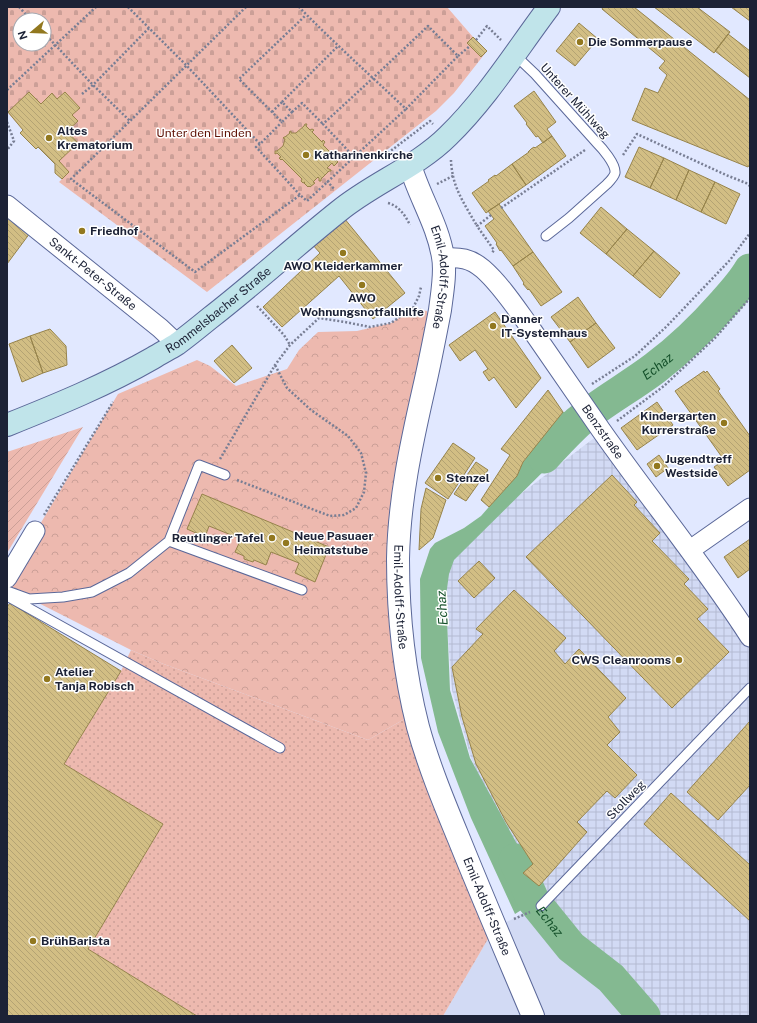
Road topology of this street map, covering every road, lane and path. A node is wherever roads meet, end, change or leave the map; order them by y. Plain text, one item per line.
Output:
1 (96, 7) edge
2 (128, 7) edge
3 (246, 7) edge
4 (299, 7) edge
5 (549, 7) edge
6 (306, 14) junction
7 (149, 28) junction
8 (476, 40) dead end
9 (52, 42) edge
10 (55, 45) junction
11 (338, 46) junction
12 (470, 46) dead end
13 (515, 55) junction
14 (458, 56) junction
15 (187, 66) junction
16 (373, 78) junction
17 (93, 85) junction
18 (7, 90) edge
19 (82, 94) dead end
20 (282, 102) junction
21 (406, 109) junction
22 (272, 112) junction
23 (292, 112) junction
24 (130, 121) junction
25 (7, 122) edge
26 (282, 122) junction
27 (323, 124) junction
28 (596, 142) junction
29 (260, 144) junction
30 (7, 150) edge
31 (354, 157) junction
32 (410, 165) junction
33 (614, 167) junction
34 (453, 176) dead end
35 (327, 181) junction
36 (750, 186) edge
37 (334, 189) dead end
38 (300, 195) junction
39 (361, 196) junction
40 (7, 205) edge
41 (501, 208) dead end
42 (491, 215) dead end
43 (477, 226) junction
44 (412, 229) dead end
45 (750, 233) edge
46 (546, 236) dead end
47 (444, 258) junction
48 (483, 269) junction
49 (422, 283) dead end
50 (245, 290) junction
51 (750, 298) edge
52 (413, 308) junction
53 (439, 314) junction
54 (177, 344) junction
55 (290, 345) junction
56 (275, 365) junction
57 (578, 396) junction
58 (116, 397) dead end
59 (7, 425) edge
60 (602, 432) junction
61 (214, 470) junction
62 (225, 475) joint
63 (750, 508) edge
64 (35, 531) joint
65 (169, 541) junction
66 (690, 550) junction
67 (7, 578) edge
68 (302, 590) dead end
69 (7, 591) edge
70 (7, 596) edge
71 (748, 630) edge
72 (750, 688) edge
73 (280, 748) dead end
74 (541, 906) joint
75 (513, 919) dead end
76 (533, 1016) edge

1 - 10 path
2 - 7 path
3 - 15 path
4 - 6 path
5 - 13 main road
6 - 11 path
6 - 22 path
7 - 15 path
7 - 17 path
8 - 13 path
9 - 10 path
10 - 17 path
10 - 18 path
11 - 16 path
11 - 20 path
12 - 14 path
13 - 28 lane, Unterer Mühlweg
13 - 32 main road
14 - 16 path
14 - 21 path
15 - 24 path
15 - 29 path
16 - 21 path
16 - 27 path
17 - 19 path
17 - 24 path
20 - 22 path
20 - 23 path
21 - 31 path
22 - 26 path
23 - 26 path
23 - 27 path
24 - 38 path
25 - 30 path
26 - 29 path
27 - 31 path
28 - 33 lane, Unterer Mühlweg
28 - 41 path
29 - 38 path
31 - 35 path
32 - 39 main road, Rommelsbacher Straße
32 - 47 street, Emil-Adolff-Straße
33 - 36 path
33 - 46 lane
34 - 43 path
35 - 37 path
35 - 38 path
39 - 44 path
39 - 50 main road, Rommelsbacher Straße
40 - 54 street, Sankt-Peter-Straße
42 - 43 path
43 - 48 path
45 - 57 path
47 - 48 street, Benzstraße
47 - 53 street, Emil-Adolff-Straße
48 - 57 street, Benzstraße
49 - 52 path
50 - 54 main road, Rommelsbacher Straße
50 - 55 path
51 - 60 path
52 - 53 path
52 - 55 path
53 - 76 street, Emil-Adolff-Straße
54 - 59 main road, Rommelsbacher Straße
55 - 56 path
56 - 61 path
56 - 62 path
57 - 60 street, Benzstraße
58 - 64 path
60 - 66 street, Benzstraße
61 - 62 lane
61 - 65 lane
63 - 66 street
64 - 67 street
65 - 68 lane
65 - 69 lane
66 - 71 street, Benzstraße
70 - 73 lane
72 - 74 lane, Stollweg
74 - 75 path

